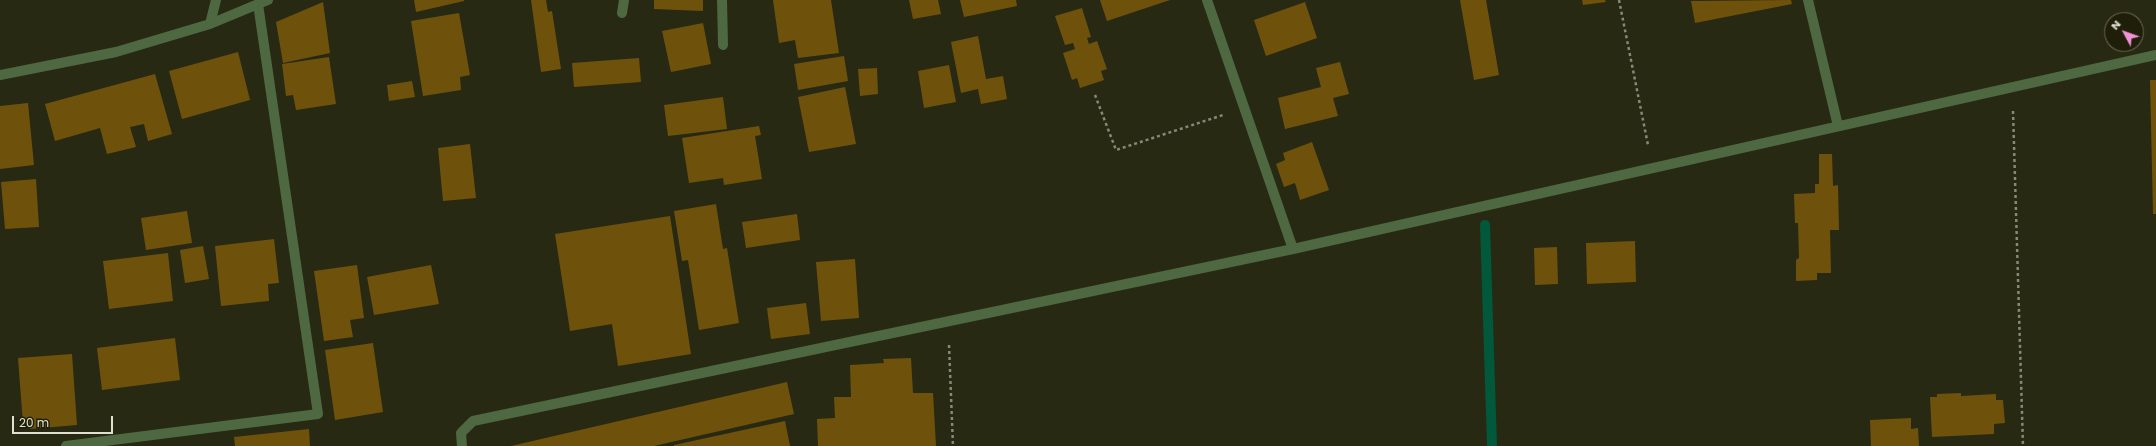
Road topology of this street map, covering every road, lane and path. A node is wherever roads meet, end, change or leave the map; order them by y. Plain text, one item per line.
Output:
1 (216, 0) edge
2 (624, 0) edge
3 (722, 0) edge
4 (1206, 0) edge
5 (1619, 0) edge
6 (1808, 0) edge
7 (263, 2) edge
8 (622, 13) dead end
9 (210, 24) junction
10 (723, 45) dead end
11 (2156, 55) edge
12 (0, 74) edge
13 (2012, 87) junction
14 (1095, 95) dead end
15 (1244, 108) junction
16 (1838, 126) junction
17 (1653, 168) junction
18 (1293, 248) junction
19 (949, 322) junction
20 (95, 444) edge
21 (66, 446) edge
22 (462, 446) edge
23 (953, 446) edge
24 (2023, 446) edge

1 - 9 street
2 - 8 street
3 - 10 street
4 - 15 street
5 - 17 path
6 - 16 street
7 - 9 street
7 - 20 street
9 - 12 street
11 - 13 street
13 - 16 street
13 - 24 path
14 - 15 path
15 - 18 street
16 - 17 street
17 - 18 street
18 - 19 street
19 - 22 street
19 - 23 path
20 - 21 street

